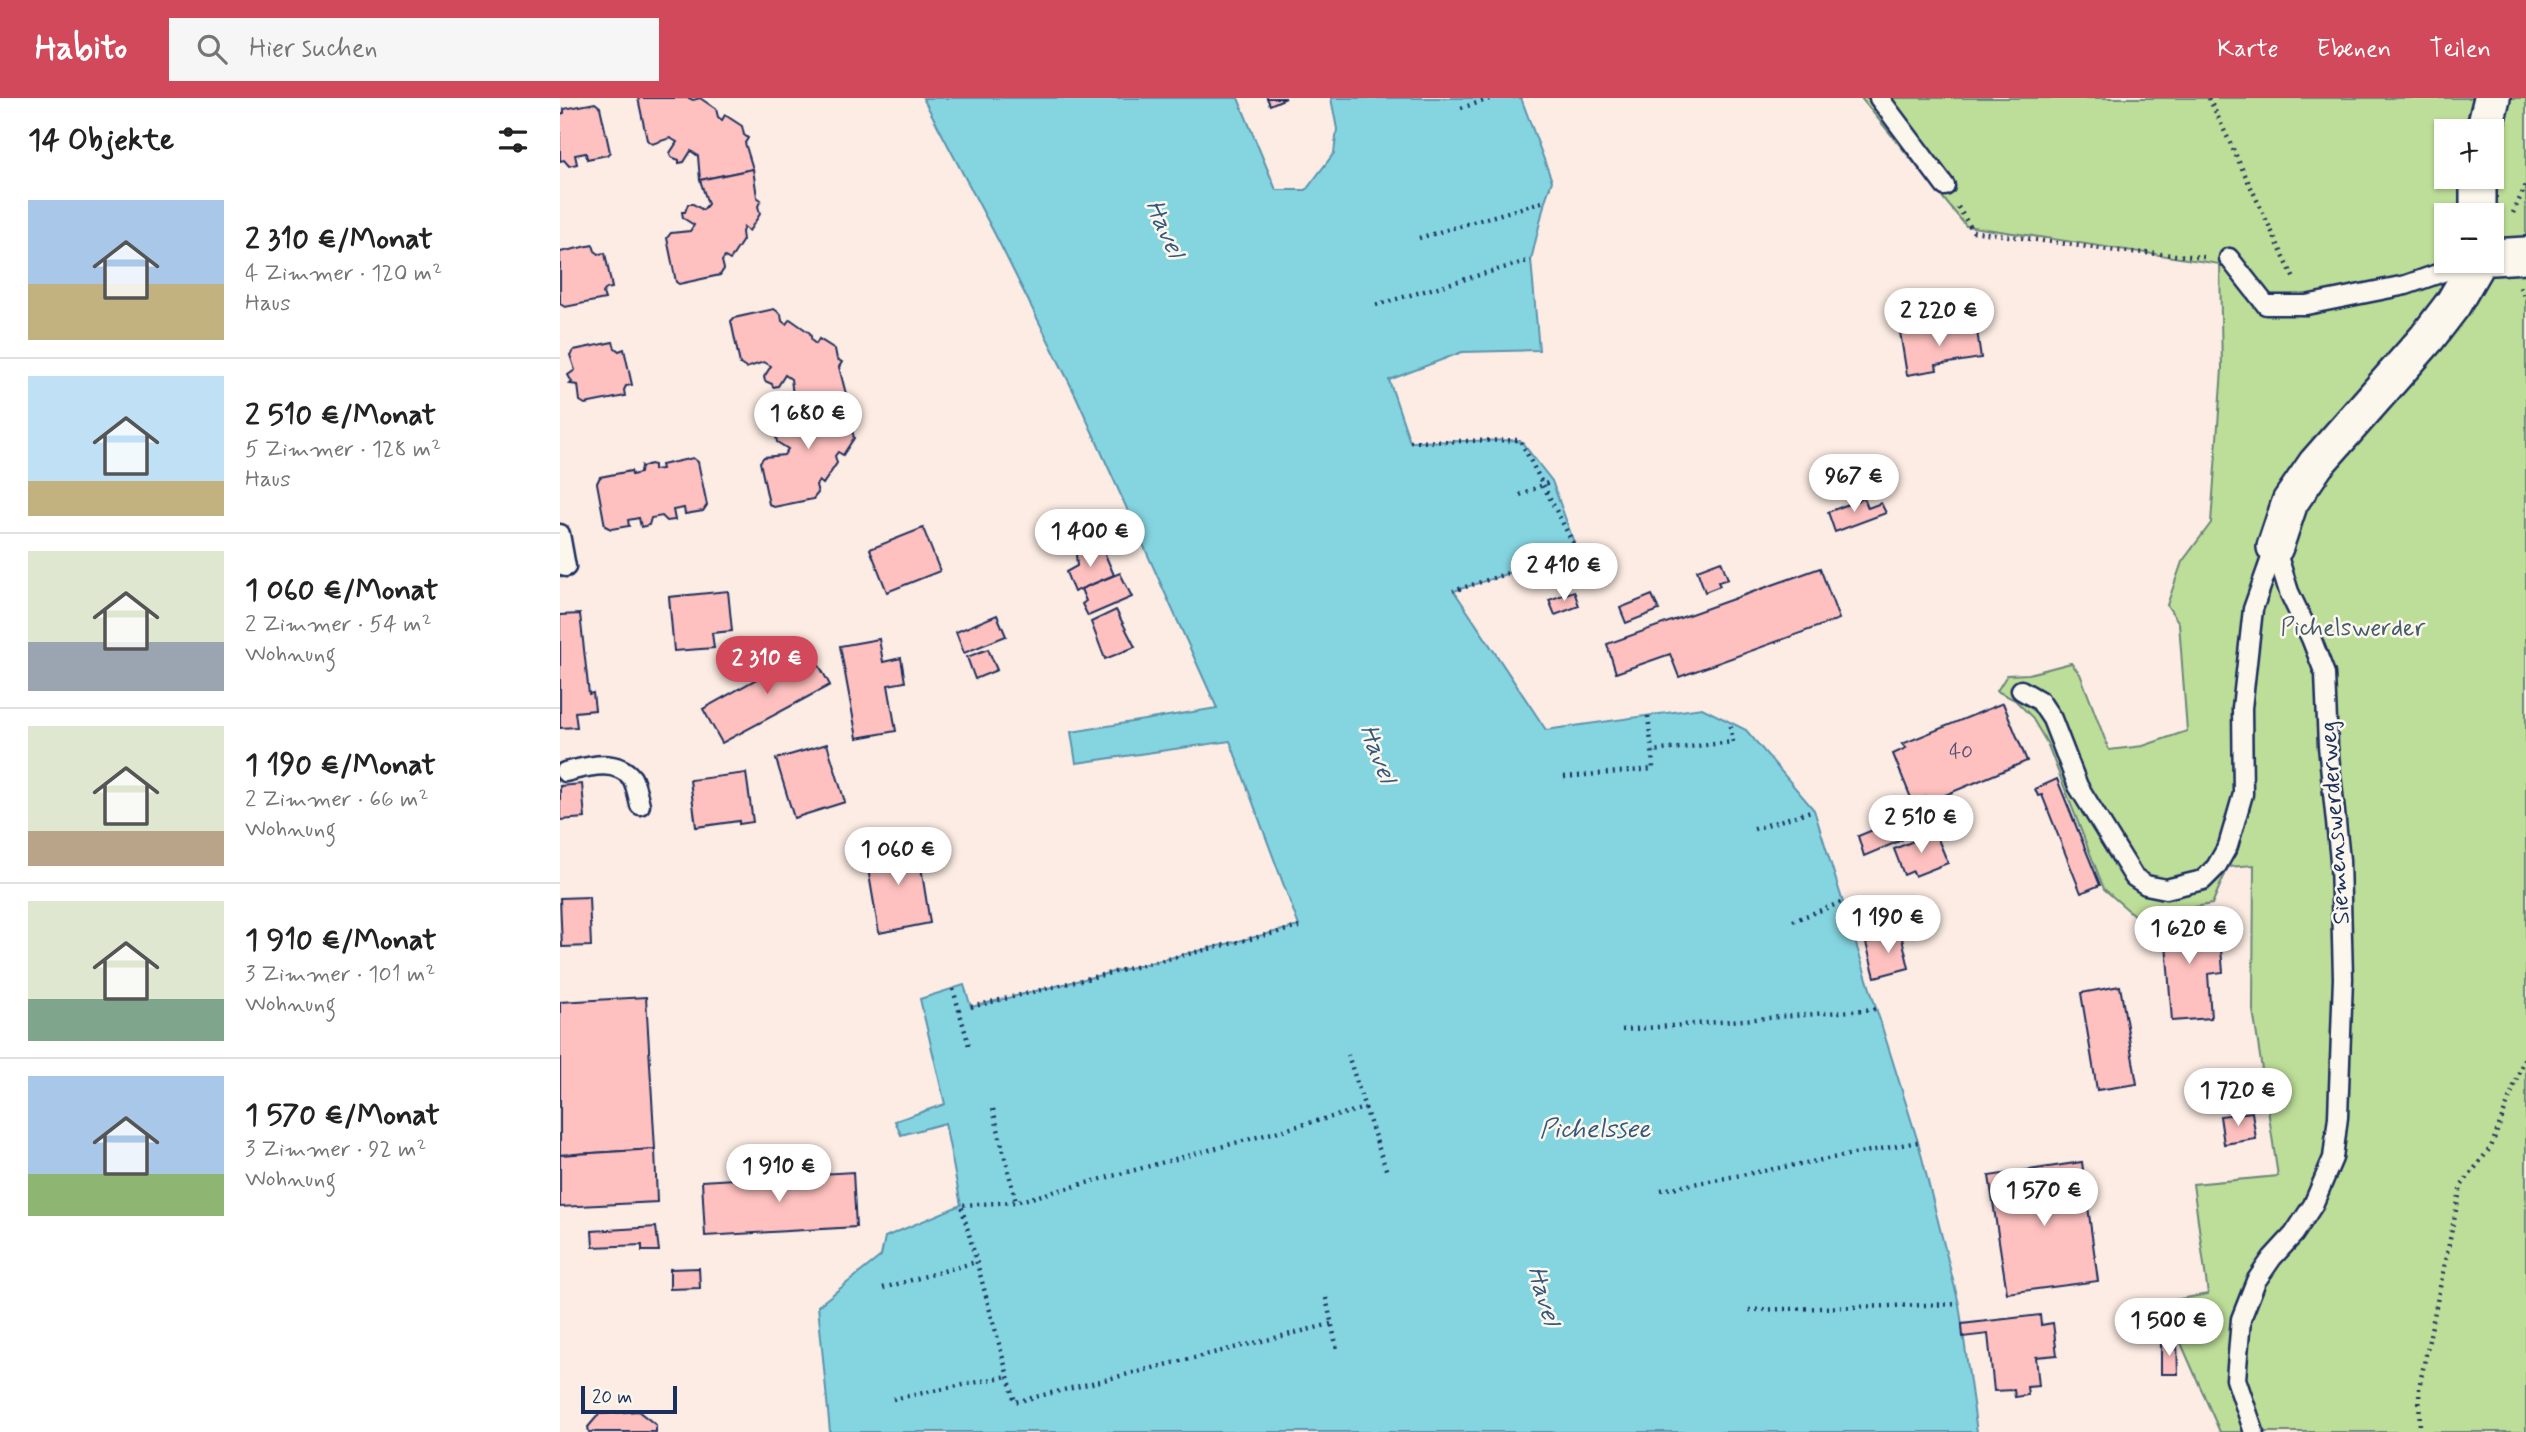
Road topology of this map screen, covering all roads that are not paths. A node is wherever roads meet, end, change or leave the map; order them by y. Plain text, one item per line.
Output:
1 (1878, 98) edge
2 (2492, 98) edge
3 (2487, 119) edge
4 (1945, 186) road end
5 (2526, 255) edge
6 (2504, 256) edge
7 (2229, 258) road end
8 (2441, 273) edge
9 (2470, 273) edge
10 (560, 534) edge
11 (2275, 547) junction
12 (566, 568) dead end
13 (2021, 690) dead end
14 (565, 772) dead end
15 (640, 805) dead end
16 (2254, 1432) edge

1 - 4 lane
2 - 3 street
5 - 6 street
7 - 8 lane
9 - 11 street
10 - 12 lane
11 - 13 lane
11 - 16 lane, Siemenswerderweg
14 - 15 lane

